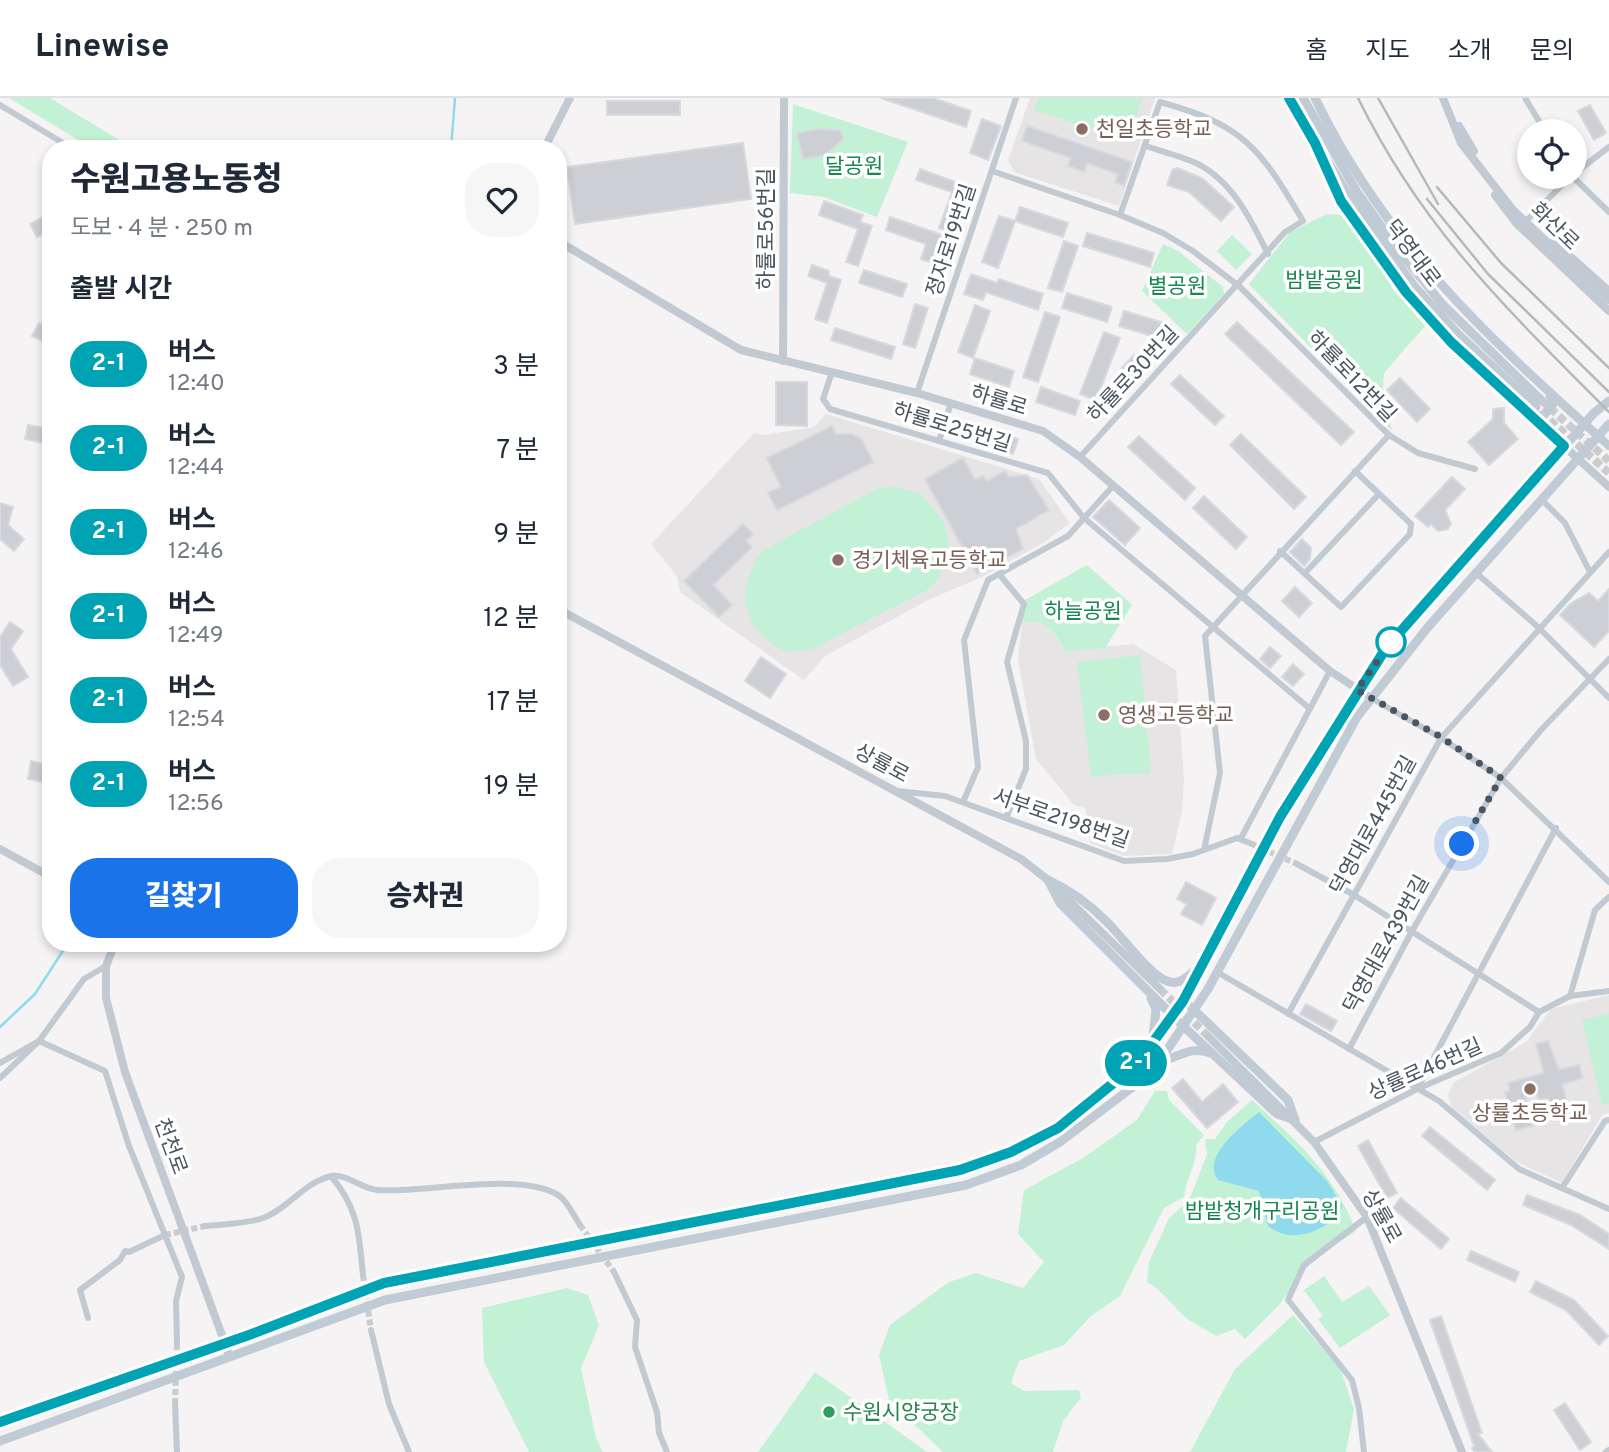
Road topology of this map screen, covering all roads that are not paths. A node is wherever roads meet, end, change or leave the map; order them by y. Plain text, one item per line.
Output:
1 (569, 98) edge
2 (784, 98) edge
3 (1016, 98) edge
4 (1289, 98) edge
5 (1303, 98) edge
6 (1315, 98) edge
7 (1443, 98) edge
8 (1525, 98) edge
9 (0, 105) edge
10 (1538, 119) edge
11 (58, 140) edge
12 (548, 140) edge
13 (1461, 143) junction
14 (1146, 146) junction
15 (1609, 147) edge
16 (1587, 164) edge
17 (992, 171) junction
18 (1559, 189) edge
19 (1587, 189) edge
20 (1609, 212) edge
21 (1120, 215) junction
22 (1528, 219) junction
23 (567, 246) edge
24 (1268, 254) junction
25 (1239, 286) junction
26 (1609, 291) edge
27 (1609, 300) edge
28 (1609, 311) edge
29 (783, 361) junction
30 (832, 372) junction
31 (1609, 391) edge
32 (917, 393) junction
33 (1609, 401) edge
34 (951, 403) junction
35 (1539, 404) junction
36 (1594, 413) junction
37 (1584, 424) junction
38 (1609, 425) edge
39 (1389, 435) junction
40 (1598, 436) junction
41 (939, 441) junction
42 (1564, 446) junction
43 (1609, 446) edge
44 (1080, 457) junction
45 (1578, 459) junction
46 (1475, 469) dead end
47 (1355, 471) junction
48 (1609, 486) edge
49 (1112, 487) junction
50 (1379, 494) junction
51 (1541, 499) junction
52 (1084, 519) junction
53 (1280, 551) junction
54 (1609, 552) edge
55 (1475, 572) junction
56 (1590, 572) junction
57 (1305, 573) junction
58 (999, 574) junction
59 (1241, 594) junction
60 (567, 614) edge
61 (1213, 627) junction
62 (1538, 627) junction
63 (1609, 659) edge
64 (1330, 671) junction
65 (1591, 681) junction
66 (1357, 690) junction
67 (1371, 698) junction
68 (1609, 698) edge
69 (1309, 708) junction
70 (1441, 737) junction
71 (1501, 778) junction
72 (897, 791) junction
73 (963, 802) junction
74 (1006, 818) junction
75 (1556, 828) junction
76 (1241, 838) junction
77 (1252, 844) tunnel mouth
78 (0, 849) edge
79 (1204, 850) junction
80 (1297, 864) tunnel mouth
81 (42, 872) edge
82 (1048, 880) junction
83 (1609, 882) edge
84 (1354, 895) junction
85 (1609, 897) edge
86 (1412, 931) junction
87 (111, 952) edge
88 (1203, 964) junction
89 (106, 965) junction
90 (1217, 972) junction
91 (1477, 973) junction
92 (1160, 989) tunnel mouth
93 (1609, 990) edge
94 (1149, 993) junction
95 (1570, 996) junction
96 (1183, 1001) junction
97 (1195, 1009) junction
98 (1539, 1012) junction
99 (1288, 1014) junction
100 (1173, 1016) junction
101 (1183, 1026) junction
102 (1209, 1037) tunnel mouth
103 (39, 1041) junction
104 (1151, 1045) junction
105 (1349, 1049) junction
106 (1215, 1055) junction
107 (1159, 1062) junction
108 (0, 1063) edge
109 (0, 1078) edge
110 (1417, 1089) junction
111 (1609, 1119) edge
112 (1295, 1120) junction
113 (1314, 1142) junction
114 (331, 1176) junction
115 (1562, 1188) junction
116 (1609, 1209) edge
117 (1367, 1217) junction
118 (580, 1225) tunnel mouth
119 (205, 1226) tunnel mouth
120 (165, 1236) junction
121 (614, 1272) tunnel mouth
122 (363, 1275) tunnel mouth
123 (88, 1318) dead end
124 (371, 1330) tunnel mouth
125 (177, 1343) tunnel mouth
126 (225, 1343) junction
127 (230, 1357) junction
128 (175, 1405) tunnel mouth
129 (0, 1422) edge
130 (0, 1441) edge
131 (177, 1452) edge
132 (410, 1452) edge
133 (667, 1452) edge
134 (1364, 1452) edge
135 (1462, 1452) edge

1 - 12 street
2 - 29 street, 하률로56번길
3 - 17 street, 정자로19번길
4 - 35 main road
5 - 35 main road, 덕영대로
6 - 35 main road
7 - 13 street, 화산로
7 - 22 street
8 - 10 street
9 - 11 street
13 - 27 street, 화산로
13 - 28 street
14 - 21 street
14 - 24 street
14 - 24 street, 하률로30번길
15 - 16 street
17 - 21 street, 하률로12번길
17 - 32 street, 정자로19번길
18 - 22 street
19 - 20 street
21 - 25 street, 하률로12번길
22 - 26 street
23 - 29 street, 하률로
24 - 25 street, 하률로30번길
25 - 39 street, 하률로12번길
25 - 44 street, 하률로30번길
29 - 30 street, 하률로
30 - 32 street, 하률로
30 - 41 street, 하률로25번길
31 - 36 main road
32 - 34 street, 하률로
33 - 36 main road
34 - 41 street
34 - 44 street, 하률로
35 - 37 main road
35 - 42 main road
36 - 37 main road
37 - 40 main road
37 - 42 main road
38 - 40 main road
39 - 46 street
39 - 47 street, 하률로12번길
40 - 43 street
40 - 45 main road
41 - 52 street, 하률로25번길
42 - 45 street
42 - 66 main road
44 - 49 street, 하률로
45 - 48 street
45 - 51 main road
47 - 50 street
47 - 53 street, 하률로12번길
49 - 52 street
49 - 59 street, 하률로
50 - 57 street
50 - 57 street
51 - 55 main road
51 - 56 street
52 - 58 street
52 - 61 street, 하률로25번길
53 - 57 street
53 - 59 street, 하률로12번길
54 - 56 street, 덕영대로445번길
55 - 62 street
55 - 67 main road
56 - 62 street, 덕영대로445번길
58 - 73 street
58 - 74 street
59 - 61 street, 하률로12번길
59 - 64 street, 하률로
60 - 72 street, 상률로
61 - 69 street, 하률로25번길
61 - 79 street
62 - 65 street
62 - 70 street, 덕영대로445번길
63 - 65 street, 덕영대로439번길
64 - 66 street, 하률로
64 - 69 street
65 - 68 street
65 - 71 street, 덕영대로439번길
66 - 67 street, 하률로
66 - 88 main road
67 - 70 street
67 - 90 main road
69 - 76 street
70 - 71 street
70 - 84 street, 덕영대로445번길
71 - 75 street
71 - 86 street, 덕영대로439번길
72 - 73 street, 서부로2198번길
72 - 82 street, 상률로
73 - 74 street, 서부로2198번길
74 - 79 street, 서부로2198번길
75 - 83 street
75 - 91 street
76 - 77 street
76 - 79 street, 서부로2198번길
78 - 81 street
80 - 84 street
82 - 88 main road
82 - 92 street, 상률로
82 - 94 main road
84 - 86 street
84 - 99 street, 덕영대로445번길
85 - 95 street
86 - 91 street
86 - 105 street, 덕영대로439번길
87 - 89 street, 천천로
88 - 96 main road
89 - 103 street
89 - 126 street, 천천로
90 - 97 main road
90 - 99 street
91 - 98 street
91 - 110 street
93 - 95 street
94 - 100 main road
94 - 104 main road
95 - 98 street
96 - 97 main road
96 - 100 main road
97 - 101 main road
97 - 112 main road
98 - 110 street, 상률로46번길
99 - 105 street
100 - 101 main road
100 - 104 main road
101 - 106 main road
101 - 107 main road
102 - 112 street, 상률로
103 - 108 street
103 - 109 street
103 - 120 street
104 - 126 main road
105 - 110 street
106 - 107 main road
106 - 112 main road
107 - 127 main road
110 - 113 street, 상률로46번길
110 - 115 street
111 - 115 street
112 - 113 street, 상률로
113 - 117 street, 상률로
114 - 118 street
114 - 119 street
114 - 122 street
115 - 116 street
117 - 134 street
117 - 135 street, 상률로
120 - 123 street
120 - 125 street
121 - 133 street
124 - 132 street
126 - 127 street, 천천로
126 - 129 main road
127 - 130 main road
128 - 131 street

